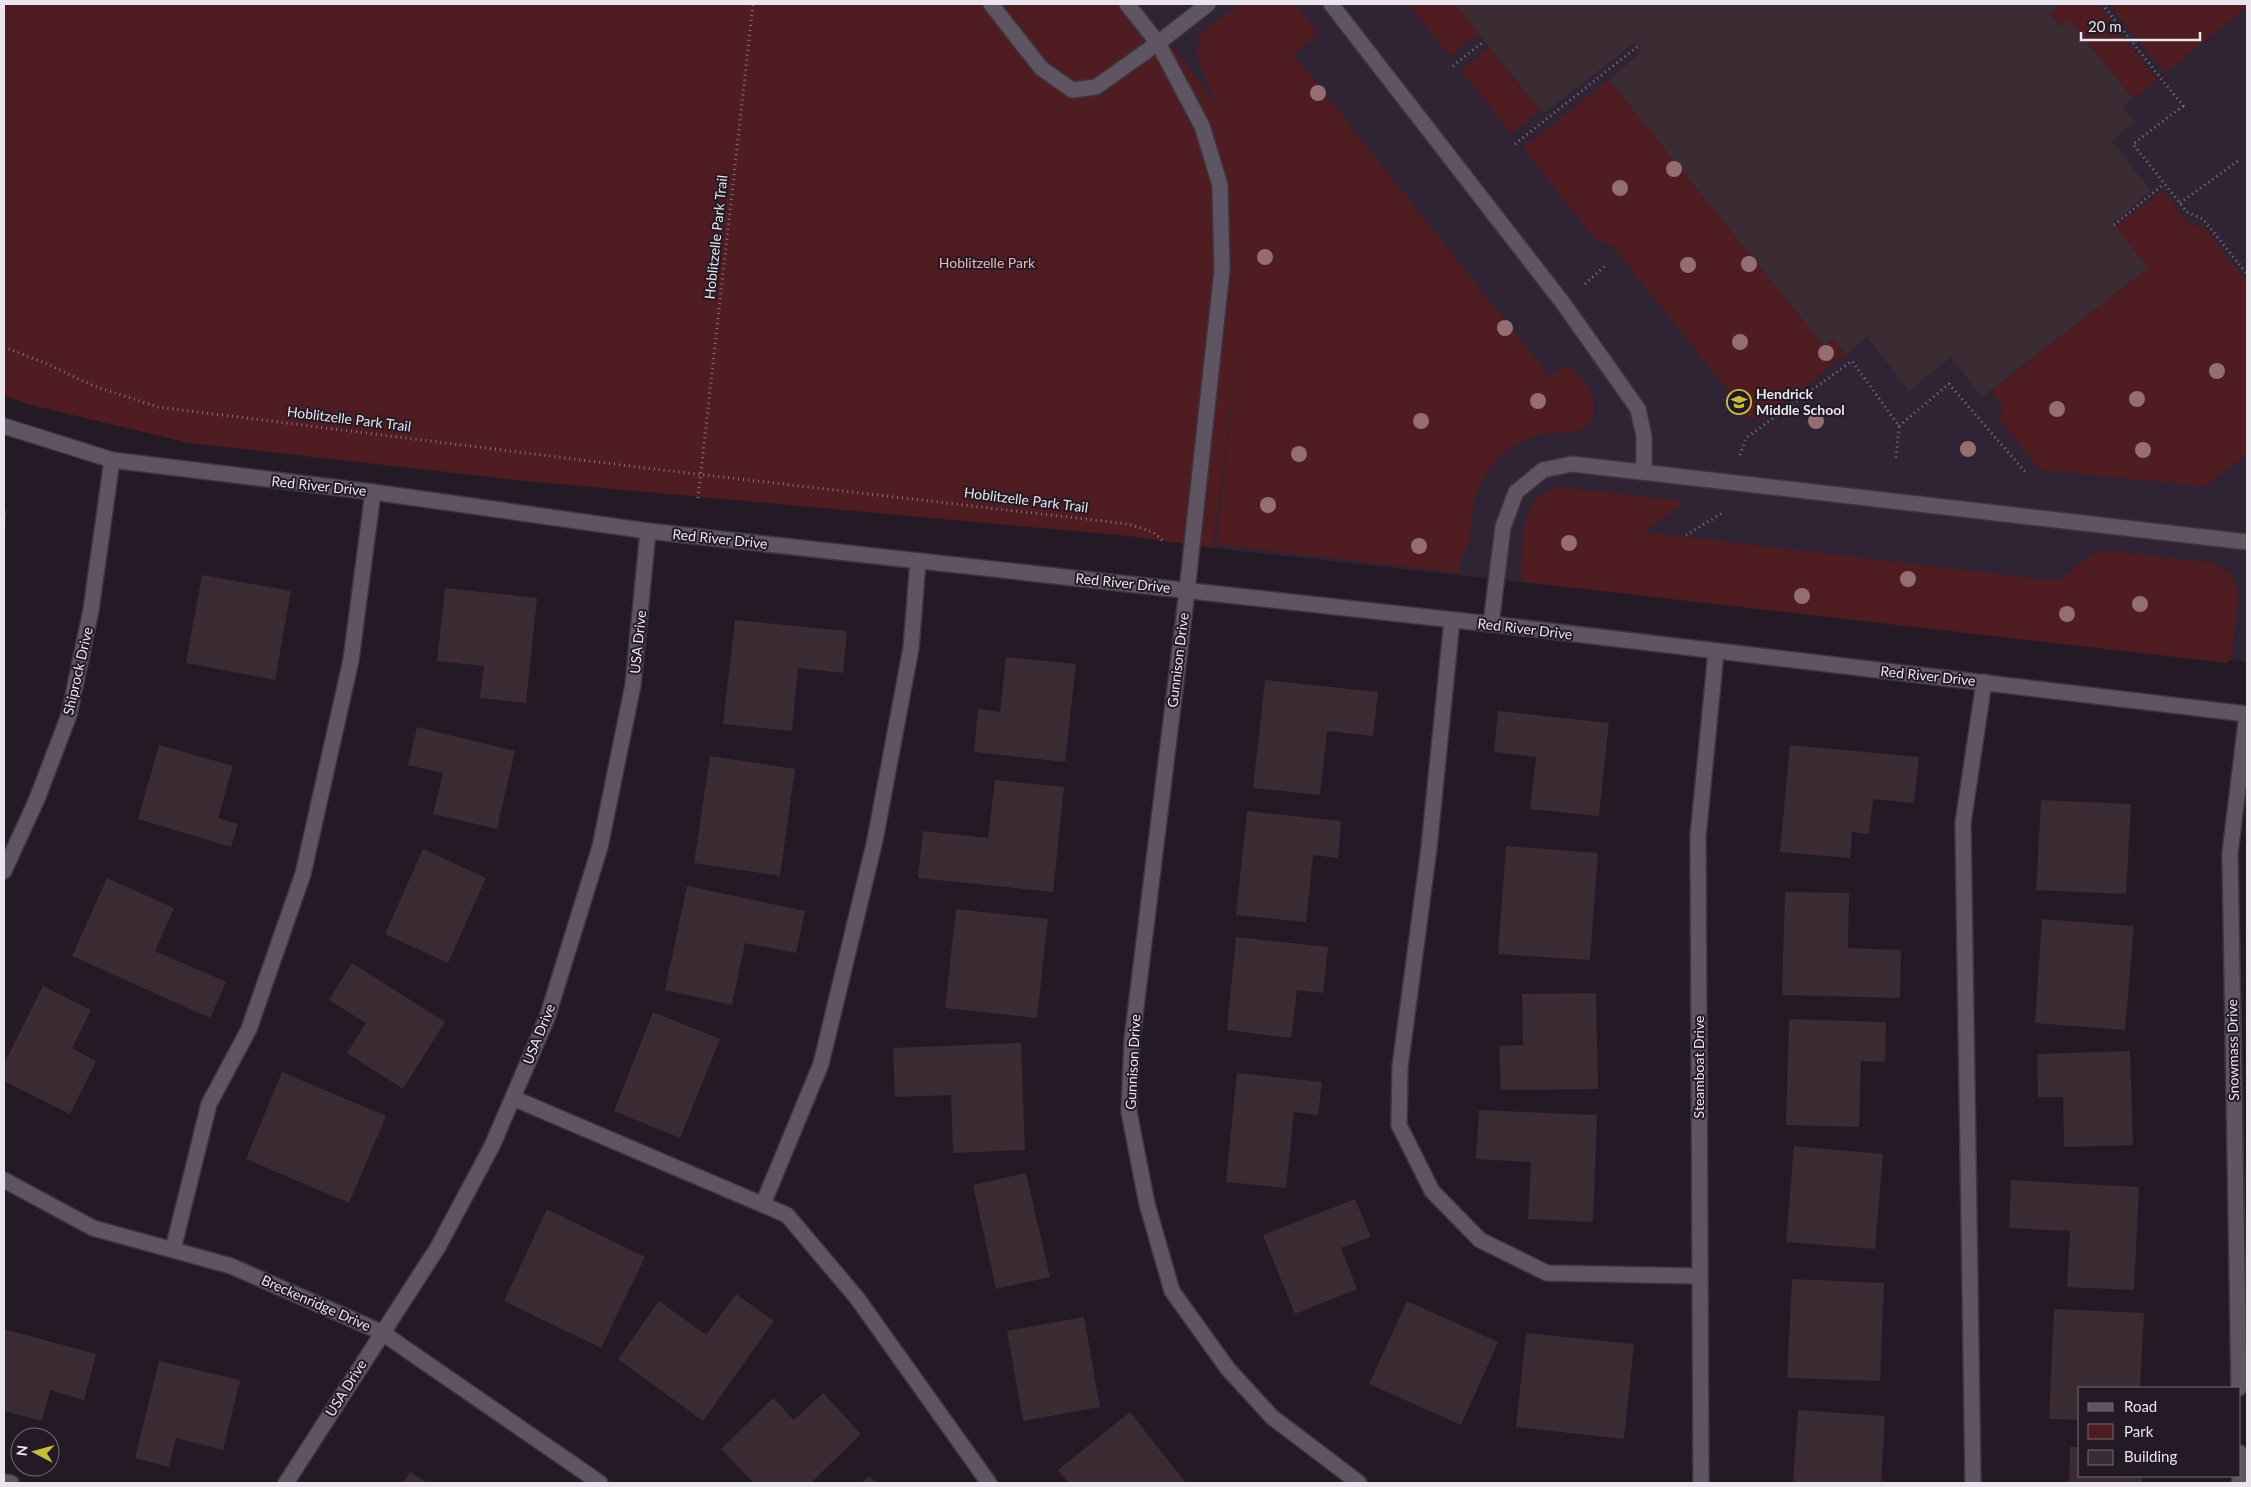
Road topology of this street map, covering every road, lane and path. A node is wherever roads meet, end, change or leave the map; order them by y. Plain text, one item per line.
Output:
1 (753, 4) edge
2 (991, 4) edge
3 (1127, 4) edge
4 (1208, 4) edge
5 (1331, 4) edge
6 (2102, 4) edge
7 (1484, 41) dead end
8 (1158, 42) junction
9 (1638, 47) dead end
10 (1453, 66) dead end
11 (1515, 144) dead end
12 (2238, 161) dead end
13 (2164, 184) junction
14 (2180, 203) junction
15 (2114, 225) dead end
16 (2247, 274) edge
17 (4, 347) edge
18 (4, 426) edge
19 (1898, 426) junction
20 (1744, 444) dead end
21 (1896, 459) dead end
22 (112, 460) junction
23 (1644, 472) junction
24 (702, 473) junction
25 (2027, 474) dead end
26 (373, 492) junction
27 (698, 498) dead end
28 (648, 531) junction
29 (1163, 542) dead end
30 (2247, 542) edge
31 (918, 561) junction
32 (1187, 591) junction
33 (1452, 620) junction
34 (1491, 624) junction
35 (1716, 652) junction
36 (1984, 682) junction
37 (2247, 714) edge
38 (4, 871) edge
39 (512, 1098) junction
40 (4, 1180) edge
41 (763, 1204) junction
42 (173, 1249) junction
43 (1700, 1276) junction
44 (381, 1332) junction
45 (2239, 1387) edge
46 (4, 1482) edge
47 (11, 1483) edge
48 (286, 1483) edge
49 (600, 1483) edge
50 (988, 1483) edge
51 (1359, 1483) edge
52 (1701, 1483) edge
53 (1973, 1483) edge

1 - 24 path, Hoblitzelle Park Trail
2 - 8 street
3 - 8 street, Gunnison Drive
4 - 8 street
5 - 23 street
6 - 13 path
7 - 10 path
8 - 32 street, Gunnison Drive
9 - 11 path
12 - 14 path
13 - 14 path
13 - 15 path
14 - 16 path
17 - 24 path, Hoblitzelle Park Trail
18 - 22 street, Red River Drive
19 - 20 path
19 - 21 path
19 - 25 path
22 - 26 street, Red River Drive
22 - 38 street, Shiprock Drive
23 - 30 street
23 - 34 street
24 - 27 path, Hoblitzelle Park Trail
24 - 29 path, Hoblitzelle Park Trail
26 - 28 street, Red River Drive
26 - 42 street
28 - 31 street, Red River Drive
28 - 39 street, USA Drive
31 - 32 street, Red River Drive
31 - 41 street
32 - 33 street, Red River Drive
32 - 51 street, Gunnison Drive
33 - 34 street, Red River Drive
33 - 43 street
34 - 35 street, Red River Drive
35 - 36 street, Red River Drive
35 - 43 street, Steamboat Drive
36 - 37 street, Red River Drive
36 - 53 street
37 - 45 street, Snowmass Drive
39 - 41 street
39 - 44 street, USA Drive
40 - 42 street, Breckenridge Drive
41 - 50 street
42 - 44 street, Breckenridge Drive
43 - 52 street, Steamboat Drive
44 - 48 street, USA Drive
44 - 49 street, Breckenridge Drive
46 - 47 street

